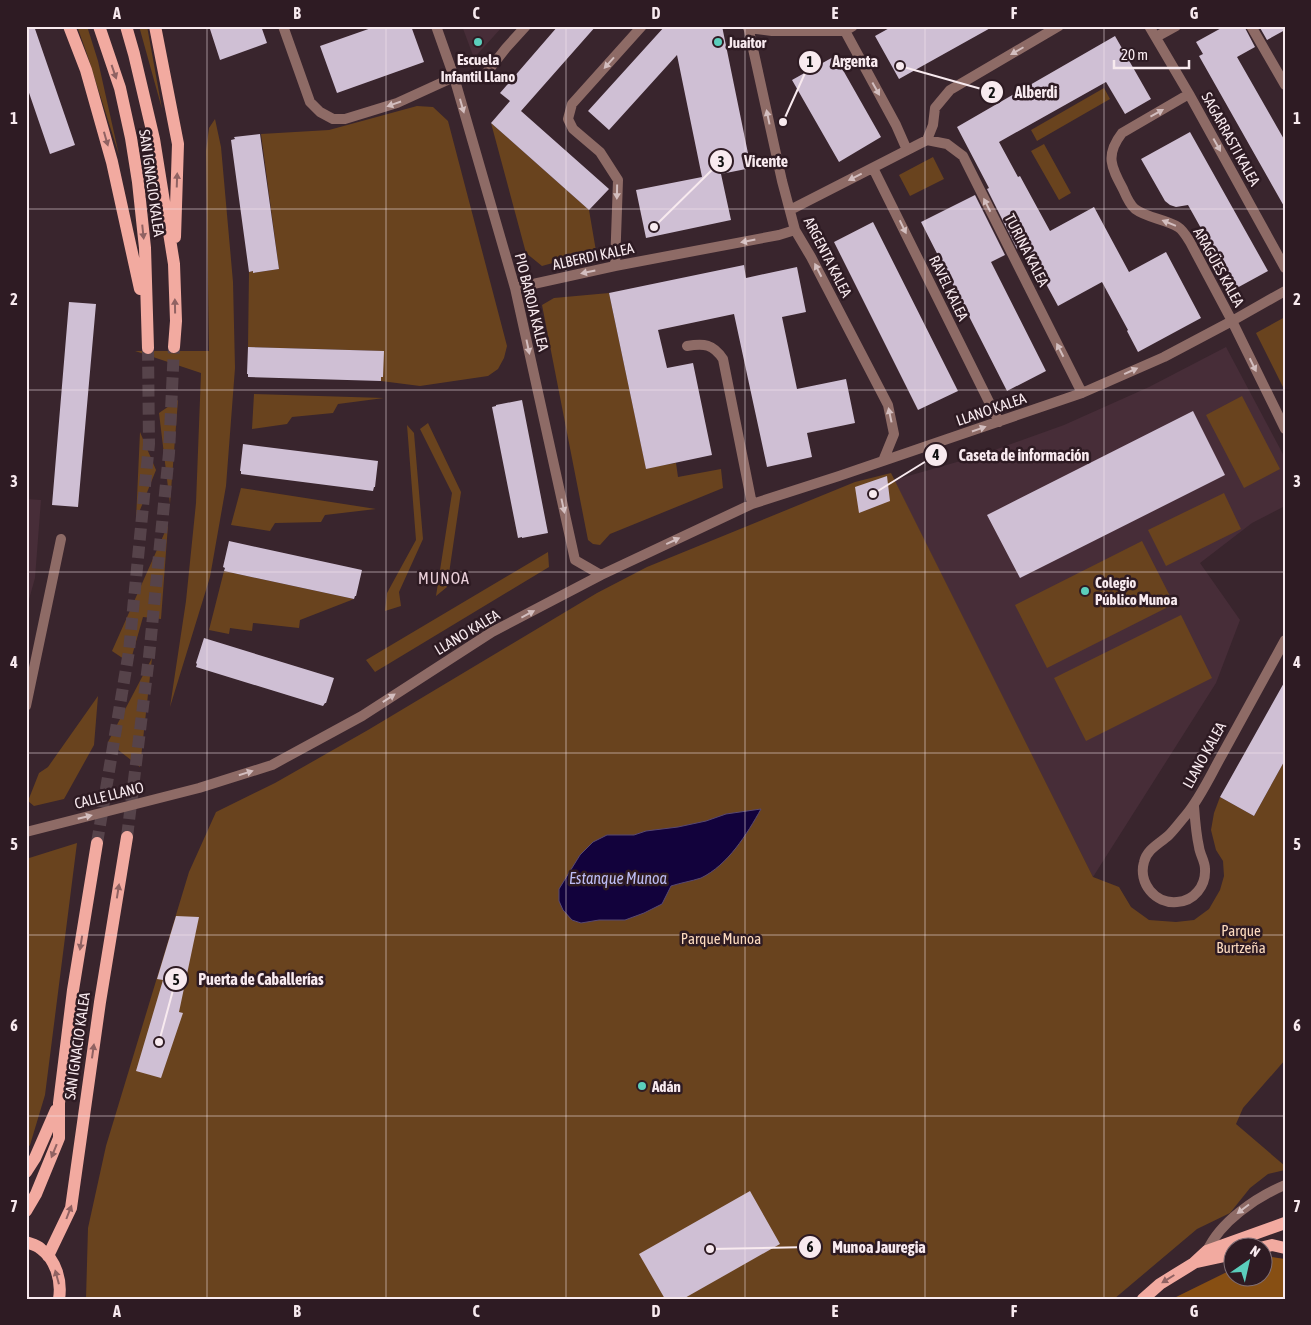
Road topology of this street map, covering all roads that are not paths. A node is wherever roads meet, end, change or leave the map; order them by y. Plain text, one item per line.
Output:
1 (69, 26) edge
2 (99, 26) edge
3 (126, 26) edge
4 (155, 26) edge
5 (283, 26) edge
6 (436, 26) edge
7 (526, 26) edge
8 (642, 26) edge
9 (1059, 26) edge
10 (1149, 26) edge
11 (1176, 26) edge
12 (1251, 26) edge
13 (748, 27) edge
14 (849, 29) edge
15 (1156, 37) junction
16 (454, 77) junction
17 (1285, 85) edge
18 (1189, 94) junction
19 (927, 140) junction
20 (907, 150) junction
21 (873, 168) junction
22 (790, 210) junction
23 (795, 230) junction
24 (174, 264) junction
25 (615, 266) junction
26 (1285, 268) edge
27 (514, 288) junction
28 (1285, 290) edge
29 (147, 320) junction
30 (1232, 321) junction
31 (687, 346) dead end
32 (148, 348) tunnel mouth
33 (174, 348) tunnel mouth
34 (1082, 393) junction
35 (999, 422) junction
36 (1285, 428) edge
37 (883, 461) junction
38 (752, 504) junction
39 (61, 539) dead end
40 (601, 575) junction
41 (1285, 640) edge
42 (26, 706) edge
43 (199, 788) joint
44 (1194, 806) junction
45 (26, 832) edge
46 (127, 837) tunnel mouth
47 (97, 843) tunnel mouth
48 (60, 1103) junction
49 (26, 1172) edge
50 (1285, 1185) edge
51 (26, 1211) edge
52 (1285, 1223) edge
53 (26, 1242) edge
54 (1207, 1251) junction
55 (48, 1256) junction
56 (1224, 1256) edge
57 (1194, 1263) junction
58 (59, 1299) edge
59 (1143, 1299) edge

1 -> 29 main road
2 -> 29 main road, SAN IGNACIO KALEA
3 - 24 main road, SAN IGNACIO KALEA
24 -> 4 main road
16 -> 5 street
6 - 16 street, PIO BAROJA KALEA
7 - 16 street
8 -> 25 street
9 -> 19 street
10 - 15 street, SAGARRASTI KALEA
11 - 15 street
12 - 17 street
13 - 14 street
22 -> 13 street, ARGENTA KALEA
14 -> 20 street
15 - 18 street, SAGARRASTI KALEA
16 -> 27 street, PIO BAROJA KALEA
18 -> 26 street, SAGARRASTI KALEA
30 -> 18 street, ARAGÜES KALEA
19 - 20 street
34 -> 19 street, TURINA KALEA
20 - 21 street
21 -> 22 street
21 -> 35 street, RAVEL KALEA
22 - 23 street, ARGENTA KALEA
23 -> 25 street, ALBERDI KALEA
37 -> 23 street, ARGENTA KALEA
33 -> 24 main road, SAN IGNACIO KALEA
25 -> 27 street, ALBERDI KALEA
27 -> 40 street, PIO BAROJA KALEA
28 - 30 street, LLANO KALEA
29 - 32 main road, SAN IGNACIO KALEA
34 -> 30 street, LLANO KALEA
30 -> 36 street
31 - 38 street
34 - 35 street, LLANO KALEA
37 -> 35 street, LLANO KALEA
37 - 38 street, LLANO KALEA
40 -> 38 street, LLANO KALEA
39 - 42 street
43 -> 40 street, LLANO KALEA
41 - 44 street, LLANO KALEA
45 -> 43 street, CALLE LLANO
44 - 44 street, LLANO KALEA
55 -> 46 main road, SAN IGNACIO KALEA
47 -> 48 main road, SAN IGNACIO KALEA
48 - 49 main road
48 -> 51 main road, SAN IGNACIO KALEA
50 -> 54 street
52 - 54 main road
53 - 55 main road
54 - 57 main road
58 -> 55 main road
56 - 57 main road
57 -> 59 main road

